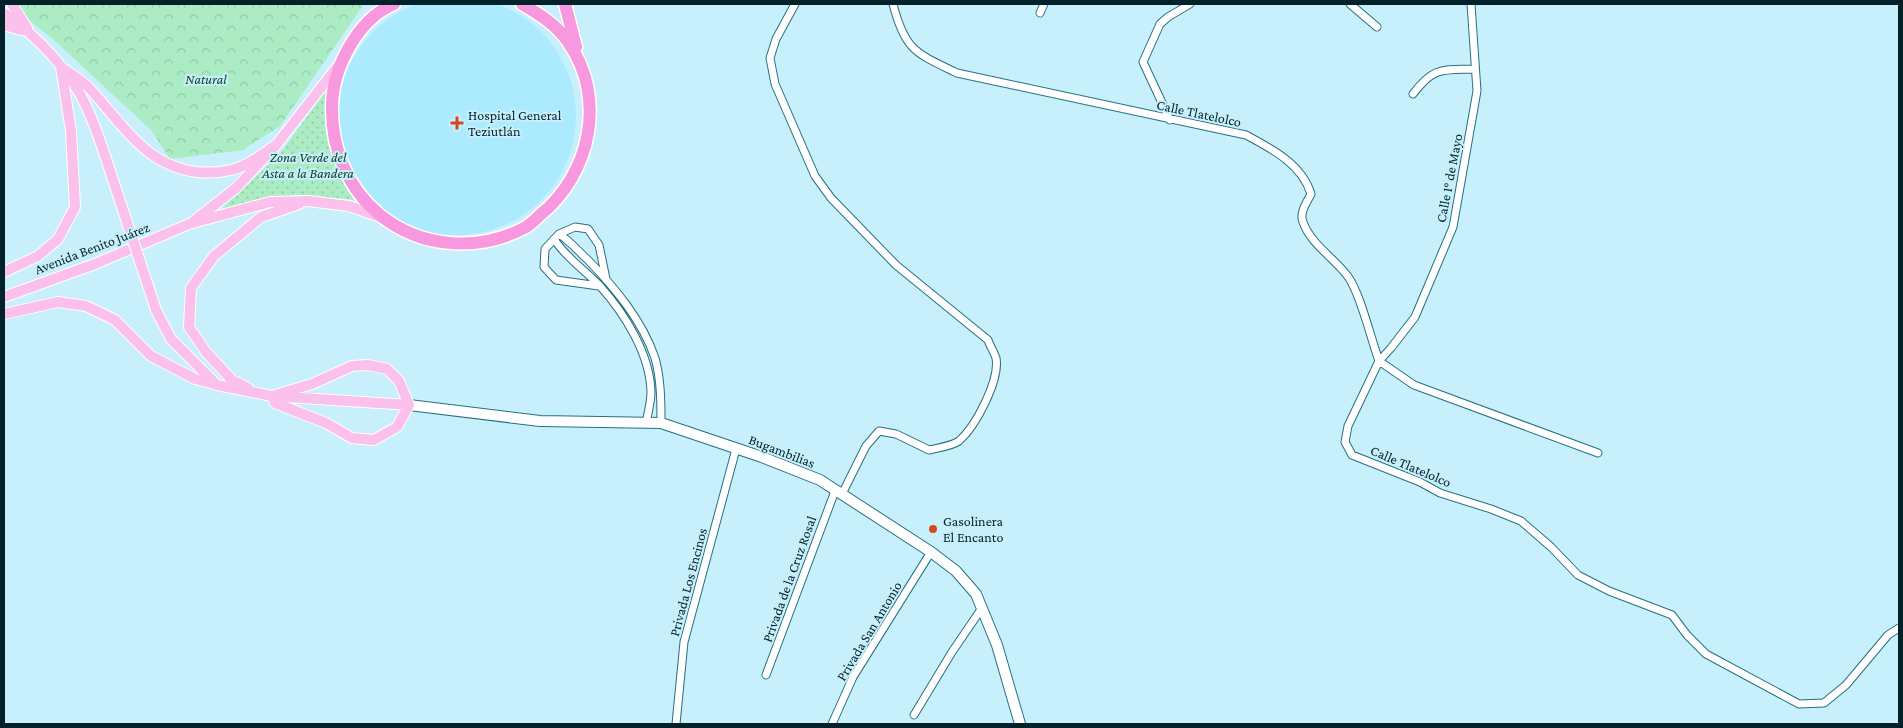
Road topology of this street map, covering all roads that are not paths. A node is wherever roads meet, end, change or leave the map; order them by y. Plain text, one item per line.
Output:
1 (12, 4) edge
2 (380, 4) edge
3 (394, 4) edge
4 (522, 4) edge
5 (565, 4) edge
6 (795, 4) edge
7 (893, 4) edge
8 (1044, 4) edge
9 (1190, 4) edge
10 (1350, 4) edge
11 (1471, 4) edge
12 (4, 13) edge
13 (1040, 13) dead end
14 (373, 16) junction
15 (4, 25) edge
16 (1378, 27) dead end
17 (31, 35) junction
18 (579, 62) junction
19 (340, 63) junction
20 (61, 66) junction
21 (1476, 69) junction
22 (1413, 94) dead end
23 (1170, 120) junction
24 (277, 144) junction
25 (308, 201) junction
26 (386, 219) junction
27 (189, 224) junction
28 (557, 237) junction
29 (4, 272) edge
30 (606, 280) junction
31 (600, 286) junction
32 (4, 297) edge
33 (4, 314) edge
34 (1379, 361) junction
35 (217, 385) junction
36 (258, 393) junction
37 (272, 396) junction
38 (409, 405) junction
39 (646, 423) junction
40 (661, 423) junction
41 (736, 448) junction
42 (1598, 453) dead end
43 (839, 492) junction
44 (931, 552) junction
45 (982, 608) junction
46 (1899, 628) edge
47 (766, 675) dead end
48 (914, 715) dead end
49 (676, 724) edge
50 (832, 724) edge
51 (1020, 724) edge

1 - 17 main road
2 - 14 highway
3 - 14 highway
4 - 18 highway
5 - 18 highway
6 - 43 street, Privada de la Cruz Rosal
7 - 23 street, Calle Tlatelolco
8 - 13 street
9 - 23 street
10 - 16 street
11 - 21 street, Calle 1° de Mayo
12 - 17 main road
14 - 19 highway
15 - 17 main road
17 - 20 main road
18 - 26 highway
19 - 24 main road
19 - 26 highway
20 - 24 main road
20 - 29 main road
20 - 35 main road, bridge
21 - 22 street
21 - 34 street, Calle 1° de Mayo
23 - 34 street, Calle Tlatelolco
24 - 27 main road
25 - 26 main road
25 - 27 main road
25 - 36 main road
27 - 32 main road, Avenida Benito Juárez
28 - 30 street
28 - 30 street
28 - 31 street
28 - 31 street
30 - 40 street
31 - 39 street
33 - 35 main road
34 - 42 street
34 - 46 street, Calle Tlatelolco
35 - 36 main road
36 - 37 main road
37 - 38 main road
37 - 38 main road
37 - 38 main road
38 - 39 main road, Bugambilias
39 - 40 main road, Bugambilias
40 - 41 main road, Bugambilias
41 - 43 main road, Bugambilias
41 - 49 street, Privada Los Encinos
43 - 44 main road, Bugambilias
43 - 47 street, Privada de la Cruz Rosal
44 - 45 main road, Bugambilias
44 - 50 street, Privada San Antonio
45 - 48 street
45 - 51 main road, Bugambilias

